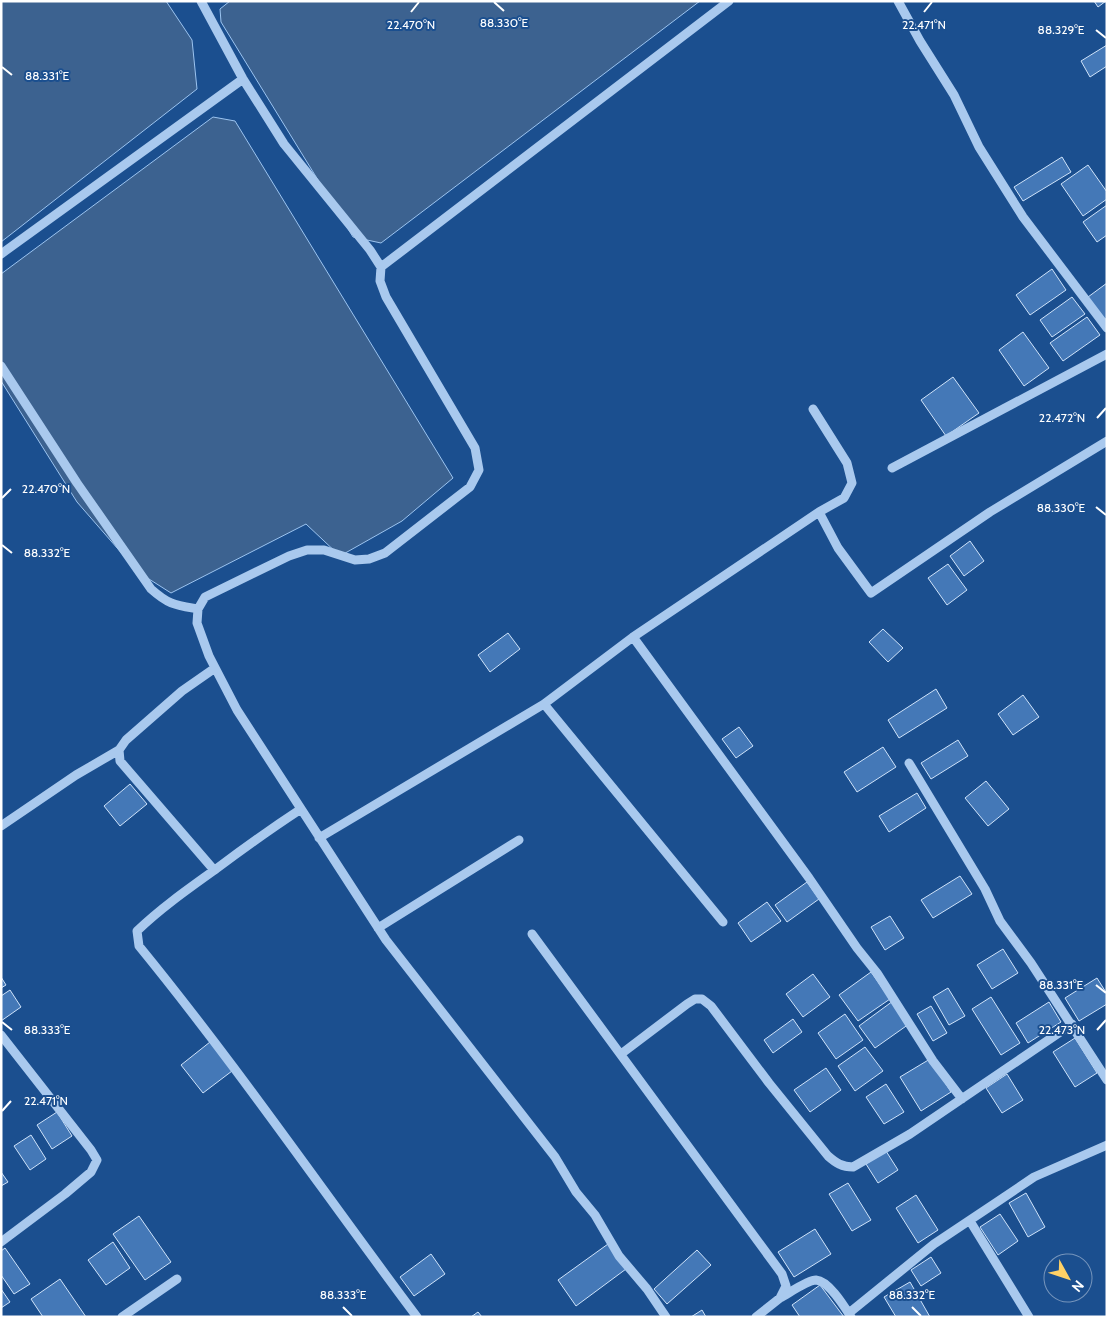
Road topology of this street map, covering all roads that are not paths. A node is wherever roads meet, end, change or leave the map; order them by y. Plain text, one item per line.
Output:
1 (201, 1) edge
2 (729, 1) edge
3 (898, 1) edge
4 (242, 80) junction
5 (1, 254) edge
6 (382, 267) junction
7 (1107, 328) edge
8 (1107, 354) edge
9 (1, 366) edge
10 (813, 409) dead end
11 (1107, 441) edge
12 (892, 468) dead end
13 (819, 512) junction
14 (198, 609) junction
15 (633, 638) junction
16 (215, 668) junction
17 (544, 704) junction
18 (119, 750) junction
19 (909, 764) dead end
20 (301, 809) junction
21 (1, 826) edge
22 (319, 838) junction
23 (519, 840) dead end
24 (214, 870) junction
25 (723, 922) dead end
26 (378, 928) junction
27 (532, 934) dead end
28 (1072, 1024) junction
29 (1, 1035) edge
30 (621, 1054) junction
31 (1107, 1080) edge
32 (962, 1099) junction
33 (1107, 1144) edge
34 (970, 1221) junction
35 (1, 1242) edge
36 (178, 1279) dead end
37 (780, 1298) junction
38 (850, 1315) edge
39 (122, 1317) edge
40 (417, 1317) edge
41 (666, 1317) edge
42 (756, 1317) edge
43 (1029, 1317) edge

1 - 4 street
2 - 6 street
3 - 7 street
4 - 5 street
4 - 6 street
6 - 14 street
8 - 12 street
9 - 14 street
10 - 13 street
11 - 13 street
13 - 15 street
14 - 16 street
15 - 17 street
15 - 32 street
16 - 18 street
16 - 20 street
17 - 22 street
17 - 25 street
18 - 21 street
18 - 24 street
19 - 28 street
20 - 22 street
20 - 24 street
22 - 26 street
23 - 26 street
24 - 40 street
26 - 41 street
27 - 30 street
28 - 31 street
28 - 32 street
29 - 35 street
30 - 32 street
30 - 37 street
33 - 34 street
34 - 38 street
34 - 43 street
36 - 39 street
37 - 38 street
37 - 42 street

